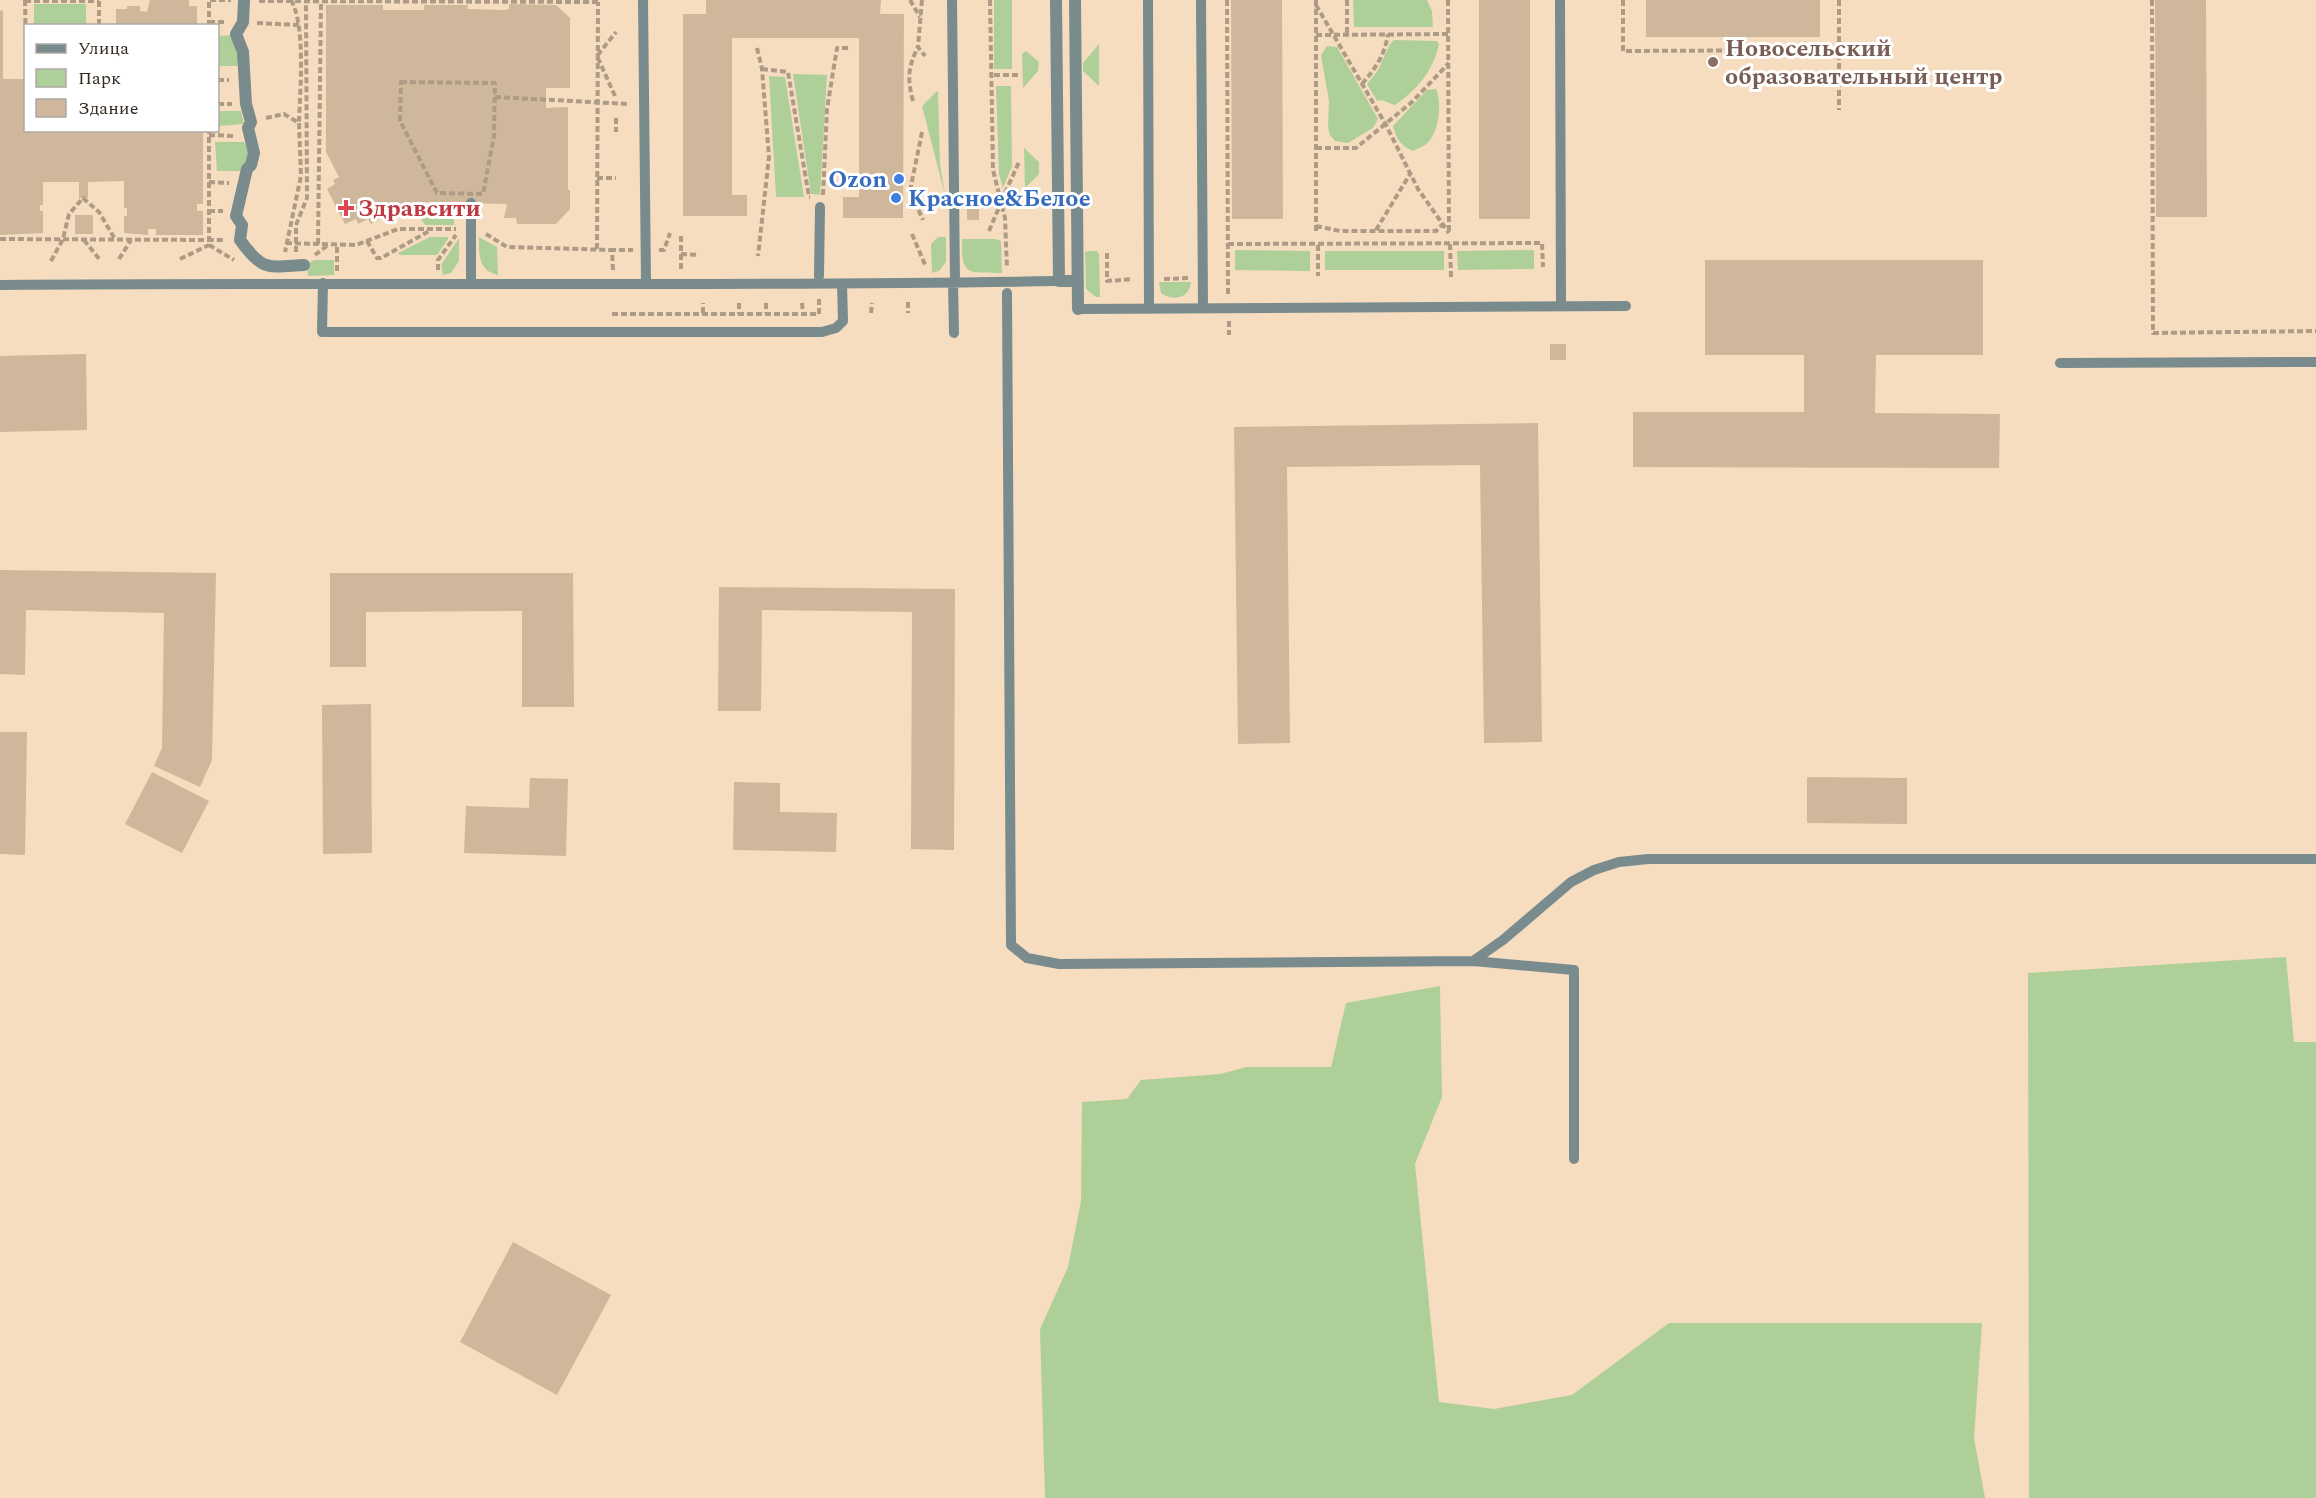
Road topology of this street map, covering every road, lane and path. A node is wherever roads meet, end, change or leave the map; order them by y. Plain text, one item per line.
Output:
1 (209, 0) edge
2 (244, 0) edge
3 (291, 0) edge
4 (643, 0) edge
5 (910, 0) edge
6 (922, 0) edge
7 (952, 0) edge
8 (990, 0) edge
9 (1056, 0) edge
10 (1076, 0) edge
11 (1148, 0) edge
12 (1201, 0) edge
13 (1227, 0) edge
14 (1347, 0) edge
15 (1448, 0) edge
16 (1560, 0) edge
17 (1623, 0) edge
18 (1839, 0) edge
19 (2152, 0) edge
20 (25, 1) edge
21 (99, 1) edge
22 (306, 1) edge
23 (321, 1) edge
24 (598, 1) edge
25 (1316, 2) edge
26 (920, 17) junction
27 (243, 22) junction
28 (25, 24) edge
29 (99, 24) edge
30 (209, 24) edge
31 (299, 25) junction
32 (616, 32) dead end
33 (1388, 34) junction
34 (1448, 34) junction
35 (1316, 35) junction
36 (1333, 35) junction
37 (1347, 35) junction
38 (918, 47) junction
39 (757, 48) dead end
40 (850, 48) dead end
41 (1839, 50) junction
42 (597, 56) junction
43 (925, 56) dead end
44 (1449, 63) junction
45 (762, 69) junction
46 (994, 75) dead end
47 (1018, 75) dead end
48 (1362, 84) junction
49 (615, 96) dead end
50 (495, 98) junction
51 (914, 101) dead end
52 (597, 102) junction
53 (636, 104) dead end
54 (1839, 110) dead end
55 (616, 118) dead end
56 (251, 122) junction
57 (298, 123) junction
58 (1386, 125) junction
59 (616, 132) dead end
60 (922, 132) dead end
61 (209, 133) edge
62 (249, 136) junction
63 (1316, 148) junction
64 (1019, 162) dead end
65 (1410, 174) junction
66 (597, 178) junction
67 (616, 178) dead end
68 (1005, 193) dead end
69 (471, 203) dead end
70 (1000, 205) dead end
71 (820, 207) dead end
72 (922, 220) dead end
73 (1443, 224) junction
74 (1316, 226) junction
75 (433, 229) junction
76 (480, 230) dead end
77 (989, 231) dead end
78 (1375, 231) junction
79 (670, 232) dead end
80 (681, 232) dead end
81 (1316, 233) dead end
82 (912, 234) dead end
83 (0, 239) edge
84 (63, 239) junction
85 (84, 240) junction
86 (116, 240) junction
87 (131, 240) junction
88 (209, 240) junction
89 (367, 241) junction
90 (286, 243) junction
91 (296, 243) junction
92 (318, 244) junction
93 (1228, 244) junction
94 (1318, 244) junction
95 (1450, 244) junction
96 (337, 245) junction
97 (597, 249) junction
98 (612, 250) junction
99 (636, 250) dead end
100 (655, 250) dead end
101 (1107, 253) dead end
102 (681, 254) junction
103 (699, 255) dead end
104 (284, 256) dead end
105 (758, 256) dead end
106 (100, 260) dead end
107 (119, 260) dead end
108 (180, 260) dead end
109 (51, 261) dead end
110 (300, 265) joint
111 (438, 274) dead end
112 (926, 274) dead end
113 (613, 275) dead end
114 (681, 275) dead end
115 (819, 276) dead end
116 (1007, 276) dead end
117 (1318, 276) dead end
118 (1451, 277) dead end
119 (1193, 278) dead end
120 (1544, 278) dead end
121 (336, 279) dead end
122 (1137, 279) dead end
123 (1158, 279) dead end
124 (1059, 281) junction
125 (1078, 281) junction
126 (954, 282) junction
127 (323, 283) junction
128 (471, 283) junction
129 (646, 283) junction
130 (842, 284) junction
131 (0, 285) edge
132 (1007, 293) dead end
133 (819, 294) dead end
134 (1228, 297) dead end
135 (908, 302) dead end
136 (703, 303) dead end
137 (739, 303) dead end
138 (766, 303) dead end
139 (802, 303) dead end
140 (872, 303) dead end
141 (1561, 306) junction
142 (1626, 306) dead end
143 (1203, 308) junction
144 (1078, 309) joint
145 (1149, 309) junction
146 (766, 313) junction
147 (871, 313) dead end
148 (908, 313) dead end
149 (612, 314) dead end
150 (703, 314) junction
151 (739, 314) junction
152 (803, 314) junction
153 (1229, 317) dead end
154 (2316, 331) edge
155 (954, 333) dead end
156 (1229, 335) dead end
157 (2316, 362) edge
158 (2060, 363) dead end
159 (2316, 859) edge
160 (1473, 961) junction
161 (1574, 1159) dead end

1 - 30 path
2 - 3 path
2 - 27 street
3 - 22 path
3 - 31 path
4 - 129 lane
5 - 26 path
6 - 26 path
7 - 126 lane
8 - 116 path
9 - 124 street
10 - 125 street
11 - 145 lane
12 - 143 lane
13 - 93 path
14 - 37 path
15 - 34 path
16 - 141 lane
17 - 41 path
18 - 41 path
19 - 154 path
20 - 21 path
20 - 28 path
21 - 29 path
22 - 23 path
22 - 91 path
23 - 24 path
23 - 92 path
24 - 42 path
25 - 35 path
25 - 36 path
26 - 38 path
27 - 31 path
27 - 56 street
31 - 57 path
32 - 42 path
33 - 34 path
33 - 37 path
33 - 48 path
34 - 44 path
35 - 36 path
35 - 63 path
36 - 37 path
36 - 48 path
38 - 43 path
38 - 51 path
39 - 45 path
40 - 45 path
41 - 54 path
42 - 49 path
42 - 52 path
44 - 58 path
44 - 73 path
45 - 105 path
46 - 47 path
48 - 58 path
50 - 50 path
50 - 52 path
52 - 53 path
52 - 66 path
55 - 59 path
56 - 57 path
56 - 62 street
57 - 90 path
58 - 63 path
58 - 65 path
60 - 72 path
61 - 62 path
61 - 88 path
62 - 110 street
63 - 74 path
64 - 68 path
65 - 73 path
65 - 78 path
66 - 67 path
66 - 97 path
69 - 128 lane
70 - 77 path
71 - 115 lane
73 - 78 path
74 - 78 path
74 - 81 path
75 - 89 path
75 - 89 path
75 - 111 path
76 - 97 path
79 - 100 path
80 - 102 path
82 - 112 path
83 - 84 path
84 - 85 path
84 - 86 path
84 - 109 path
85 - 86 path
85 - 106 path
86 - 87 path
87 - 88 path
87 - 107 path
88 - 108 path
89 - 96 path
90 - 91 path
90 - 104 path
91 - 92 path
91 - 110 path
92 - 96 path
93 - 94 path
93 - 134 path
94 - 95 path
94 - 117 path
95 - 118 path
95 - 120 path
96 - 121 path
97 - 98 path
98 - 99 path
98 - 113 path
101 - 122 path
102 - 103 path
102 - 114 path
119 - 123 path
124 - 125 street
124 - 126 lane
125 - 144 street
126 - 130 lane
126 - 155 lane
127 - 128 lane
127 - 130 lane
127 - 131 lane
128 - 129 lane
129 - 130 lane
132 - 160 lane
133 - 152 path
135 - 148 path
136 - 150 path
137 - 151 path
138 - 146 path
139 - 152 path
140 - 147 path
141 - 142 lane
141 - 143 lane
143 - 145 lane
144 - 145 lane
146 - 151 path
146 - 152 path
149 - 150 path
150 - 151 path
153 - 156 path
157 - 158 lane
159 - 160 lane
160 - 161 lane

